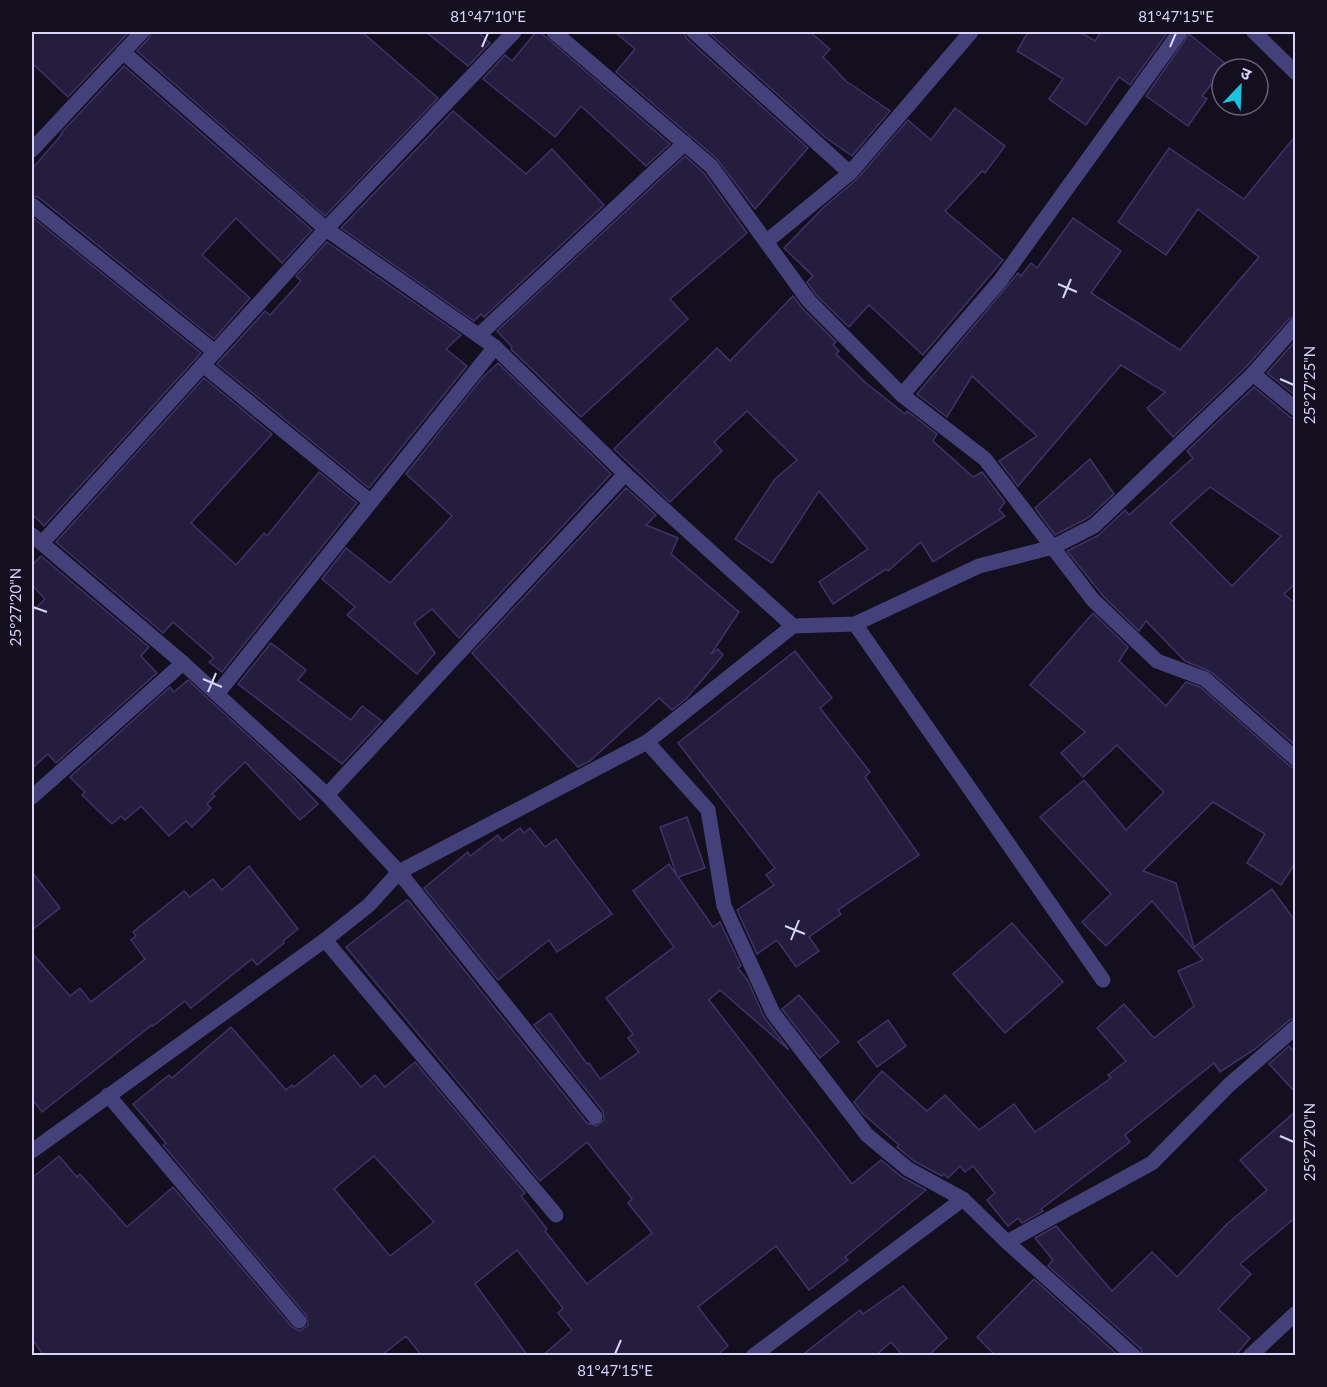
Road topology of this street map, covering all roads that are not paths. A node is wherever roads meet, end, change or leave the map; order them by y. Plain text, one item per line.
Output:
1 (142, 32) edge
2 (514, 32) edge
3 (554, 32) edge
4 (694, 32) edge
5 (971, 32) edge
6 (1180, 32) edge
7 (1254, 32) edge
8 (123, 52) junction
9 (1296, 73) edge
10 (685, 143) junction
11 (32, 150) edge
12 (850, 173) junction
13 (32, 205) edge
14 (326, 229) junction
15 (766, 242) junction
16 (1296, 325) edge
17 (479, 335) junction
18 (495, 347) junction
19 (215, 352) junction
20 (203, 364) junction
21 (1254, 374) junction
22 (902, 395) junction
23 (1296, 409) edge
24 (625, 474) junction
25 (371, 502) junction
26 (37, 539) edge
27 (1053, 547) junction
28 (855, 624) junction
29 (793, 626) junction
30 (183, 663) junction
31 (217, 694) junction
32 (647, 742) junction
33 (1296, 759) edge
34 (327, 795) junction
35 (32, 797) edge
36 (399, 872) junction
37 (325, 940) junction
38 (1103, 980) dead end
39 (1296, 1028) edge
40 (108, 1095) junction
41 (595, 1117) dead end
42 (32, 1150) edge
43 (963, 1199) junction
44 (556, 1215) dead end
45 (1007, 1242) junction
46 (1296, 1313) edge
47 (298, 1321) dead end
48 (753, 1355) edge
49 (1134, 1356) edge
50 (1251, 1356) edge

1 - 8 street
2 - 14 street
3 - 10 street
4 - 12 street
5 - 12 street
6 - 22 street
7 - 9 street
8 - 11 street
8 - 14 street
10 - 15 street
10 - 17 street
12 - 15 street
13 - 19 street
14 - 17 street
14 - 19 street
15 - 22 street
16 - 21 street
17 - 18 street
18 - 24 street
18 - 25 street
19 - 20 street
20 - 25 street
20 - 26 street
21 - 23 street
21 - 27 street
22 - 27 street
24 - 29 street
24 - 34 street
25 - 31 street
26 - 30 street
27 - 28 street
27 - 33 street
28 - 29 street
28 - 38 street
29 - 32 street
30 - 31 street
30 - 35 street
31 - 34 street
32 - 36 street
32 - 43 street
34 - 36 street
36 - 37 street
36 - 41 street
37 - 40 street
37 - 44 street
39 - 45 street
40 - 42 street
40 - 47 street
43 - 45 street
43 - 48 street
45 - 49 street
46 - 50 street

